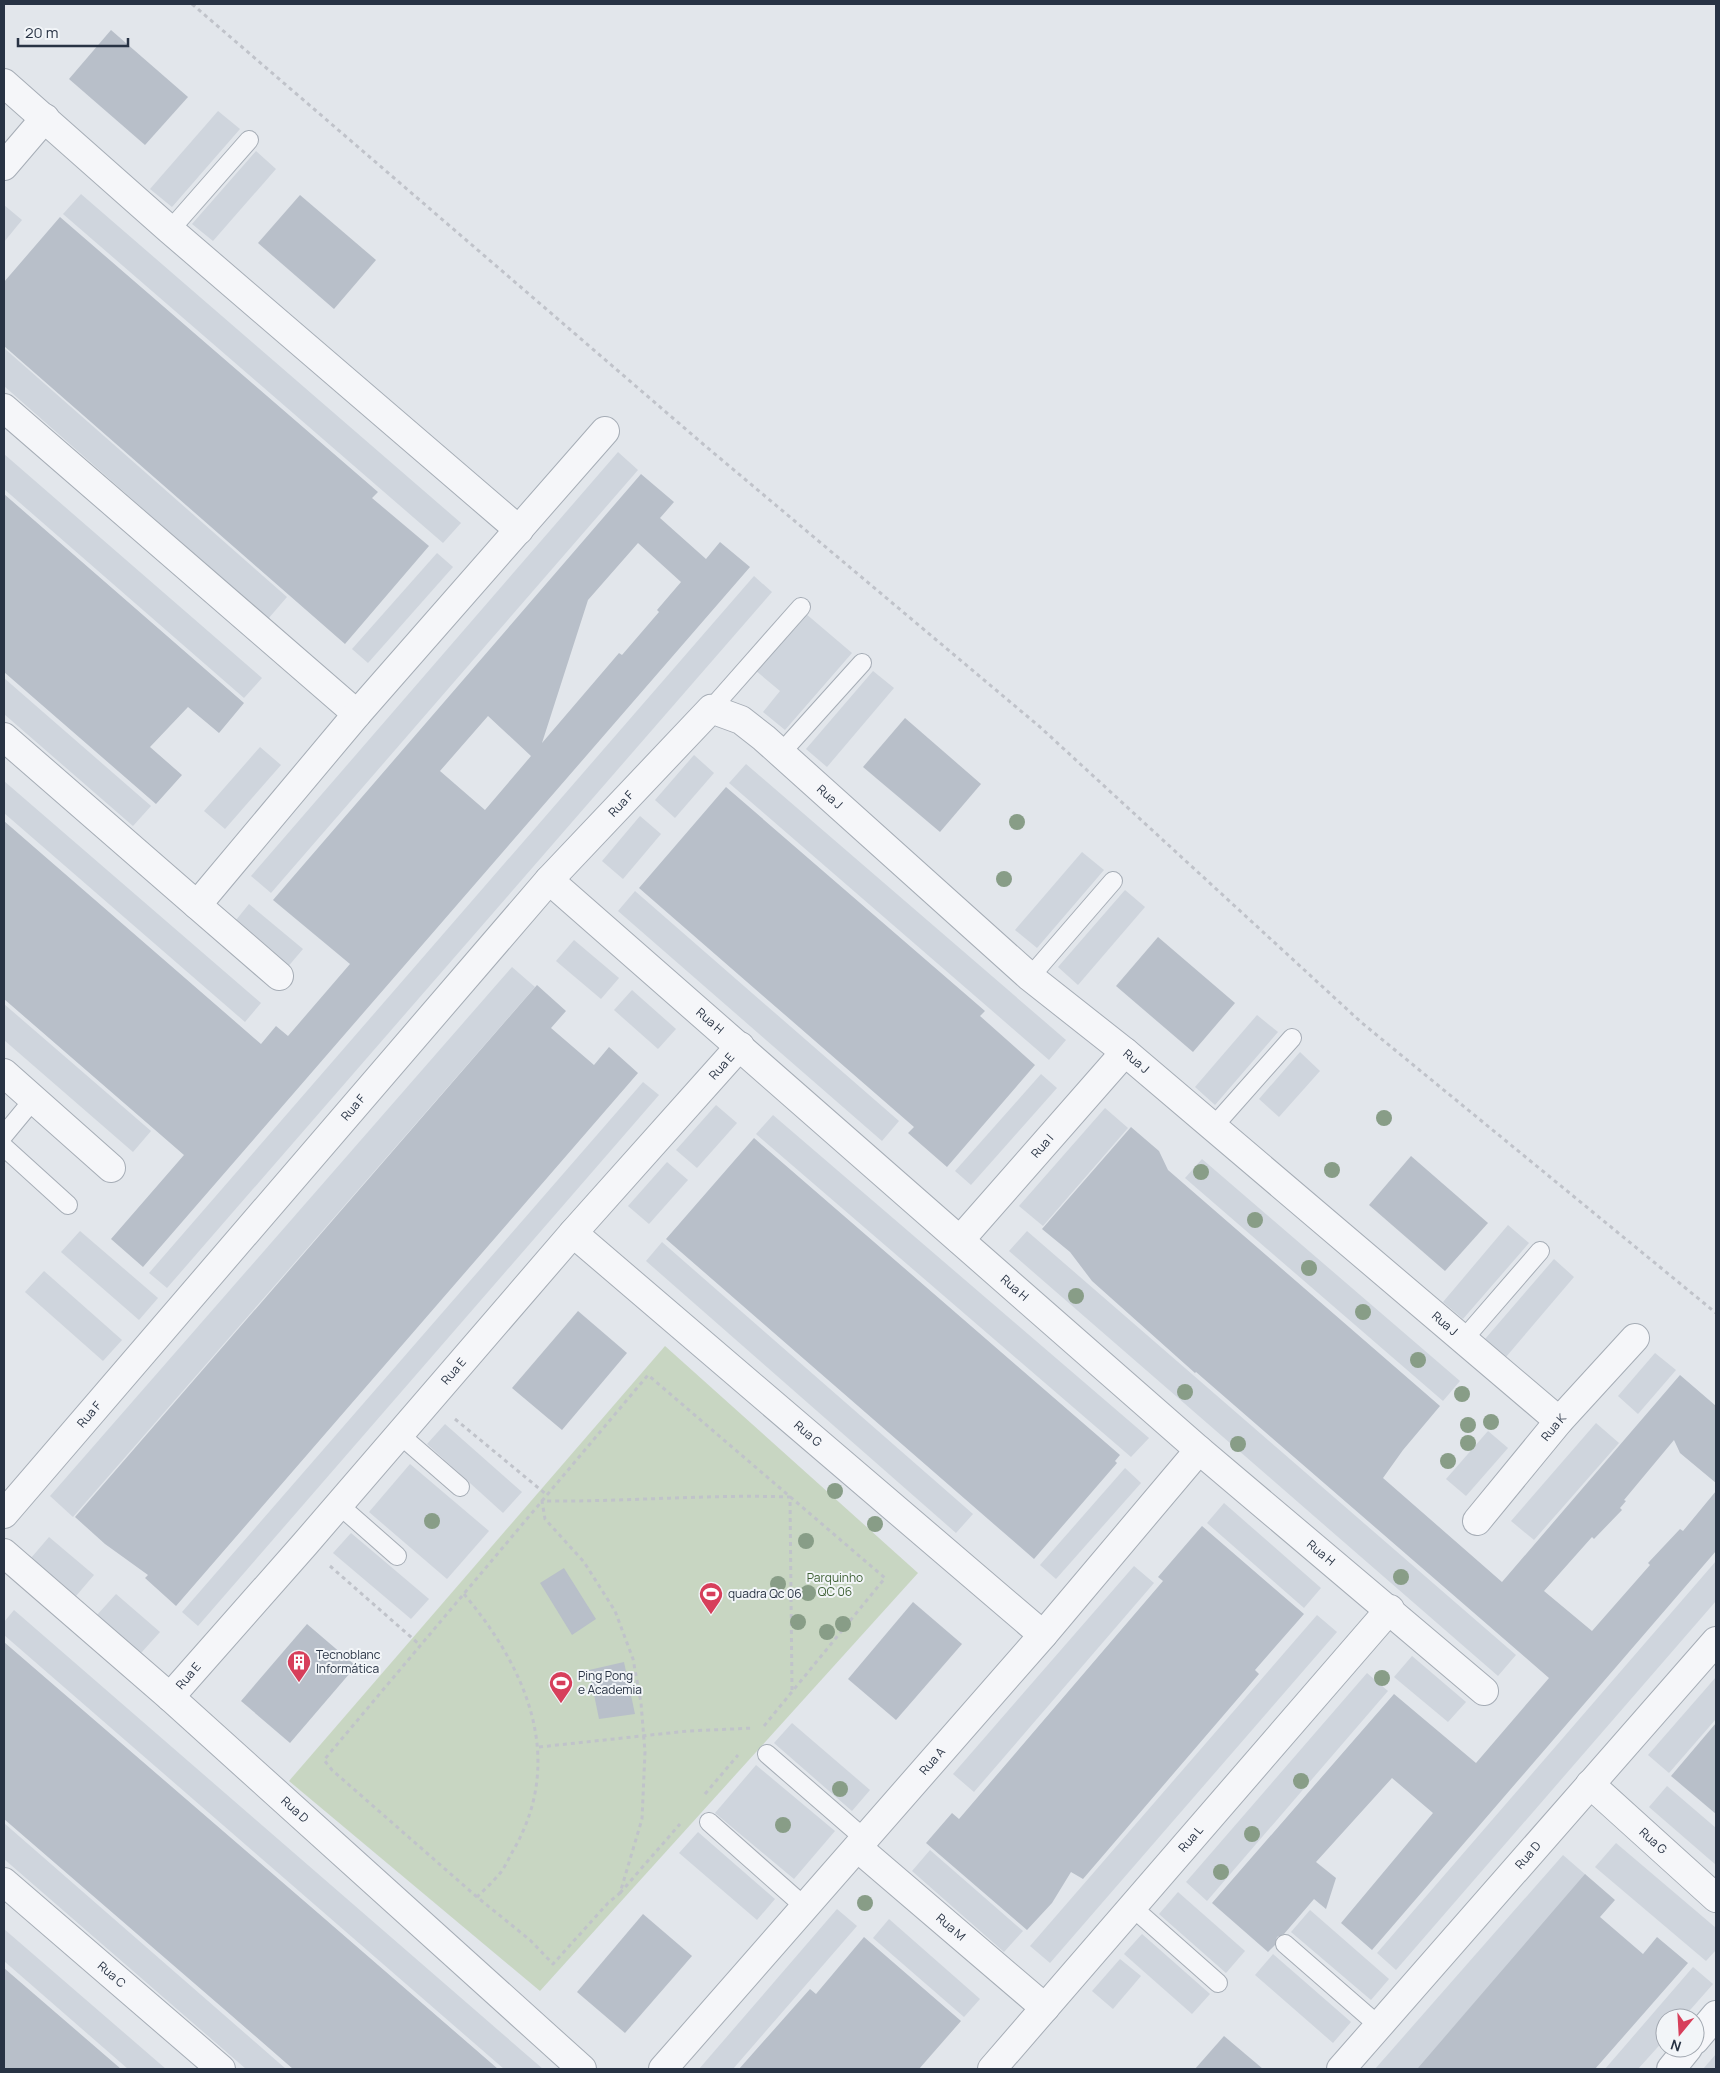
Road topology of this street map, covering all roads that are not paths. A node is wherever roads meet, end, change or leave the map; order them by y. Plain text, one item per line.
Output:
1 (4, 83) edge
2 (45, 118) junction
3 (249, 140) dead end
4 (4, 166) edge
5 (170, 230) junction
6 (4, 408) edge
7 (604, 431) dead end
8 (519, 530) junction
9 (801, 607) dead end
10 (862, 663) dead end
11 (711, 709) junction
12 (357, 714) junction
13 (4, 737) edge
14 (780, 754) junction
15 (549, 880) junction
16 (1113, 881) dead end
17 (197, 905) junction
18 (279, 976) dead end
19 (1030, 977) junction
20 (1292, 1038) dead end
21 (740, 1046) junction
22 (1125, 1052) junction
23 (4, 1073) edge
24 (33, 1100) junction
25 (1213, 1127) junction
26 (4, 1135) edge
27 (4, 1147) edge
28 (112, 1168) dead end
29 (68, 1205) dead end
30 (573, 1232) junction
31 (960, 1240) junction
32 (1540, 1251) dead end
33 (1635, 1338) dead end
34 (1462, 1341) junction
35 (1559, 1421) junction
36 (399, 1434) junction
37 (1200, 1450) junction
38 (460, 1487) dead end
39 (339, 1505) junction
40 (4, 1514) edge
41 (1477, 1521) dead end
42 (4, 1553) edge
43 (398, 1556) dead end
44 (1390, 1609) junction
45 (1043, 1635) junction
46 (1716, 1642) edge
47 (1484, 1690) dead end
48 (170, 1696) junction
49 (767, 1754) dead end
50 (1590, 1784) junction
51 (709, 1822) dead end
52 (861, 1844) junction
53 (4, 1882) edge
54 (1716, 1898) edge
55 (805, 1907) junction
56 (1132, 1907) junction
57 (1285, 1944) dead end
58 (1218, 1983) dead end
59 (1045, 2008) junction
60 (1716, 2015) edge
61 (1378, 2025) junction
62 (1705, 2028) edge
63 (1680, 2058) edge
64 (221, 2069) edge
65 (582, 2069) edge
66 (663, 2069) edge
67 (992, 2069) edge
68 (1341, 2069) edge
69 (1671, 2069) edge

1 - 2 street
2 - 4 street
2 - 5 street
3 - 5 lane
5 - 8 street
6 - 12 street
7 - 8 street
8 - 12 street
9 - 11 lane
10 - 14 lane
11 - 14 street, Rua J
11 - 15 street, Rua F
12 - 17 street
13 - 17 street
14 - 19 street, Rua J
15 - 21 street, Rua H
15 - 40 street, Rua F
16 - 19 lane
17 - 18 street
19 - 22 street, Rua J
20 - 25 lane
21 - 30 street, Rua E
21 - 31 street, Rua H
22 - 25 street, Rua J
22 - 31 street, Rua I
23 - 24 street
24 - 26 lane
24 - 28 street
25 - 34 street, Rua J
27 - 29 lane
30 - 36 street, Rua E
30 - 45 street, Rua G
31 - 37 street, Rua H
32 - 34 lane
33 - 35 street, Rua K
34 - 35 street, Rua J
35 - 41 street, Rua K
36 - 38 lane
36 - 39 street, Rua E
37 - 44 street, Rua H
37 - 45 street, Rua A
39 - 43 lane
39 - 48 street, Rua E
42 - 48 street, Rua D
44 - 47 street, Rua H
44 - 56 street, Rua L
45 - 52 street, Rua A
46 - 50 street, Rua D
48 - 65 street, Rua D
49 - 52 lane
50 - 54 street, Rua G
50 - 61 street, Rua D
51 - 55 lane
52 - 55 street, Rua A
52 - 59 street, Rua M
53 - 64 street, Rua C
55 - 66 street, Rua A
56 - 58 lane
56 - 59 street, Rua L
57 - 61 lane
59 - 67 street, Rua L
60 - 62 street
61 - 68 street, Rua D
63 - 69 street

